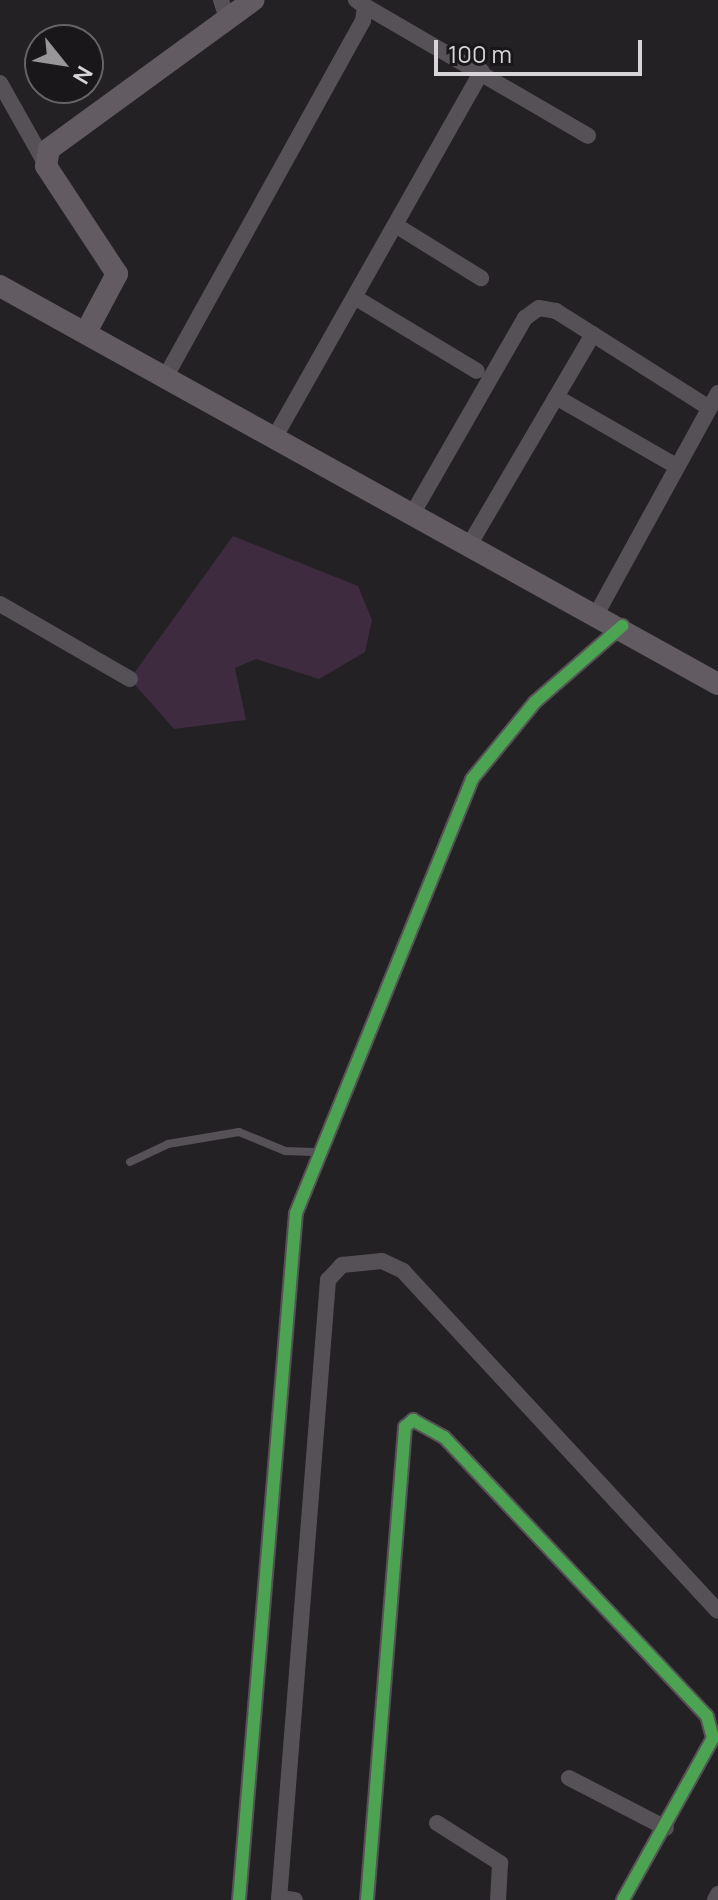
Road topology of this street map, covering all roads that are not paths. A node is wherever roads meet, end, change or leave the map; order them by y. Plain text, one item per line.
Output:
1 (253, 0) edge
2 (361, 3) edge
3 (225, 10) edge
4 (482, 71) junction
5 (0, 83) edge
6 (588, 136) dead end
7 (44, 161) junction
8 (397, 226) junction
9 (481, 278) dead end
10 (0, 286) edge
11 (356, 298) junction
12 (86, 332) junction
13 (593, 334) junction
14 (477, 371) dead end
15 (166, 376) junction
16 (556, 397) junction
17 (713, 400) edge
18 (276, 435) junction
19 (676, 466) junction
20 (414, 511) junction
21 (471, 542) junction
22 (0, 604) edge
23 (597, 613) junction
24 (622, 626) junction
25 (130, 679) dead end
26 (718, 684) edge
27 (319, 1152) junction
28 (130, 1162) dead end
29 (718, 1611) edge
30 (569, 1778) dead end
31 (437, 1823) dead end
32 (666, 1828) junction
33 (718, 1894) edge
34 (284, 1899) edge
35 (239, 1900) edge
36 (367, 1900) edge
37 (498, 1900) edge
38 (623, 1900) edge
39 (715, 1900) edge

1 - 3 street
2 - 4 street
2 - 15 street
3 - 7 street
4 - 6 street
4 - 8 street
5 - 7 street
7 - 12 street
8 - 9 street
8 - 11 street
10 - 12 street
11 - 14 street
11 - 18 street
12 - 15 street
13 - 16 street
13 - 17 street
13 - 20 street
15 - 18 street
16 - 19 street
16 - 21 street
17 - 19 street
18 - 20 street
19 - 23 street
20 - 21 street
21 - 23 street
22 - 25 street
23 - 24 street
24 - 26 street
24 - 27 street
27 - 28 lane
27 - 35 street
29 - 34 street
30 - 32 street
31 - 37 street
32 - 36 street
32 - 38 street
33 - 39 street

